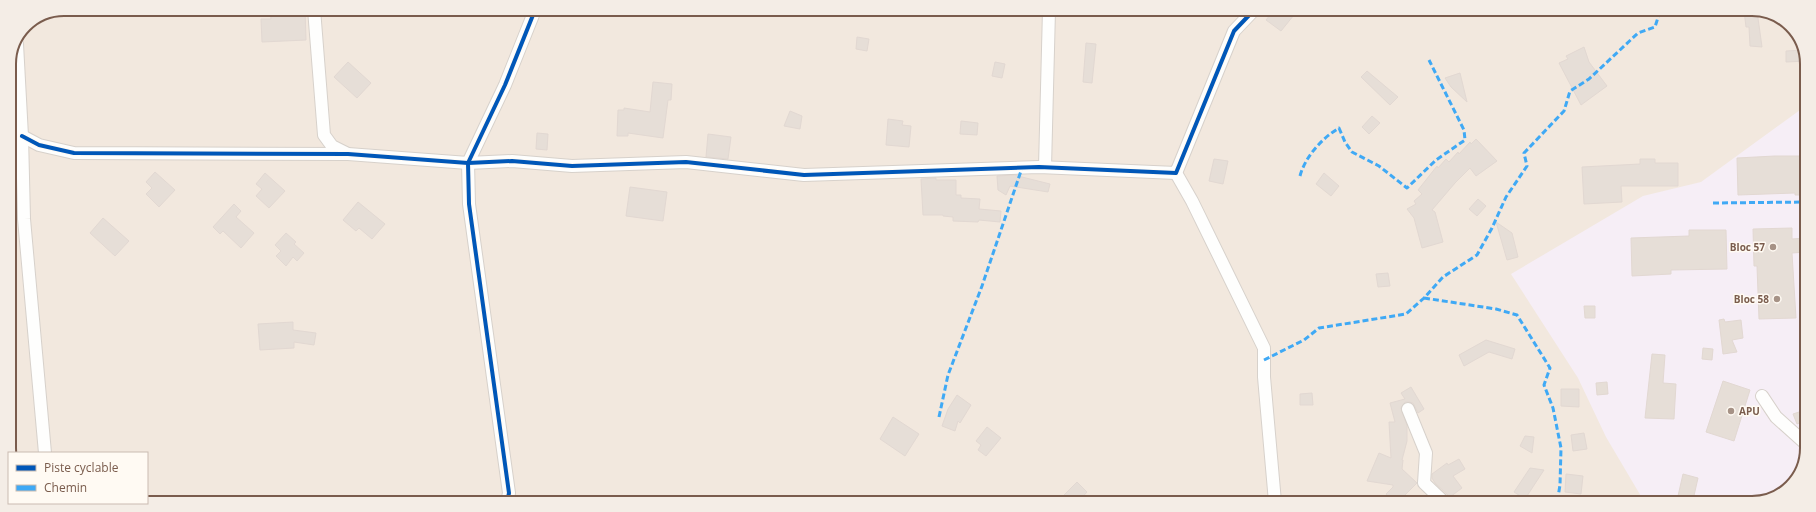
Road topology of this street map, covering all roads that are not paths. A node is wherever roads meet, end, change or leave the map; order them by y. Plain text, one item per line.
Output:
1 (315, 16) edge
2 (533, 16) edge
3 (1049, 16) edge
4 (1248, 16) edge
5 (18, 53) edge
6 (22, 136) junction
7 (348, 154) junction
8 (468, 163) junction
9 (1045, 167) junction
10 (1176, 173) junction
11 (1762, 396) dead end
12 (1408, 409) dead end
13 (1800, 438) edge
14 (45, 452) edge
15 (508, 496) edge
16 (1274, 496) edge
17 (1438, 496) edge

1 - 7 street
2 - 8 street
3 - 9 street
4 - 10 street
5 - 6 street
6 - 7 street
6 - 14 street
7 - 8 street
8 - 9 street
8 - 15 street
9 - 10 street
10 - 16 street
11 - 13 street
12 - 17 street

